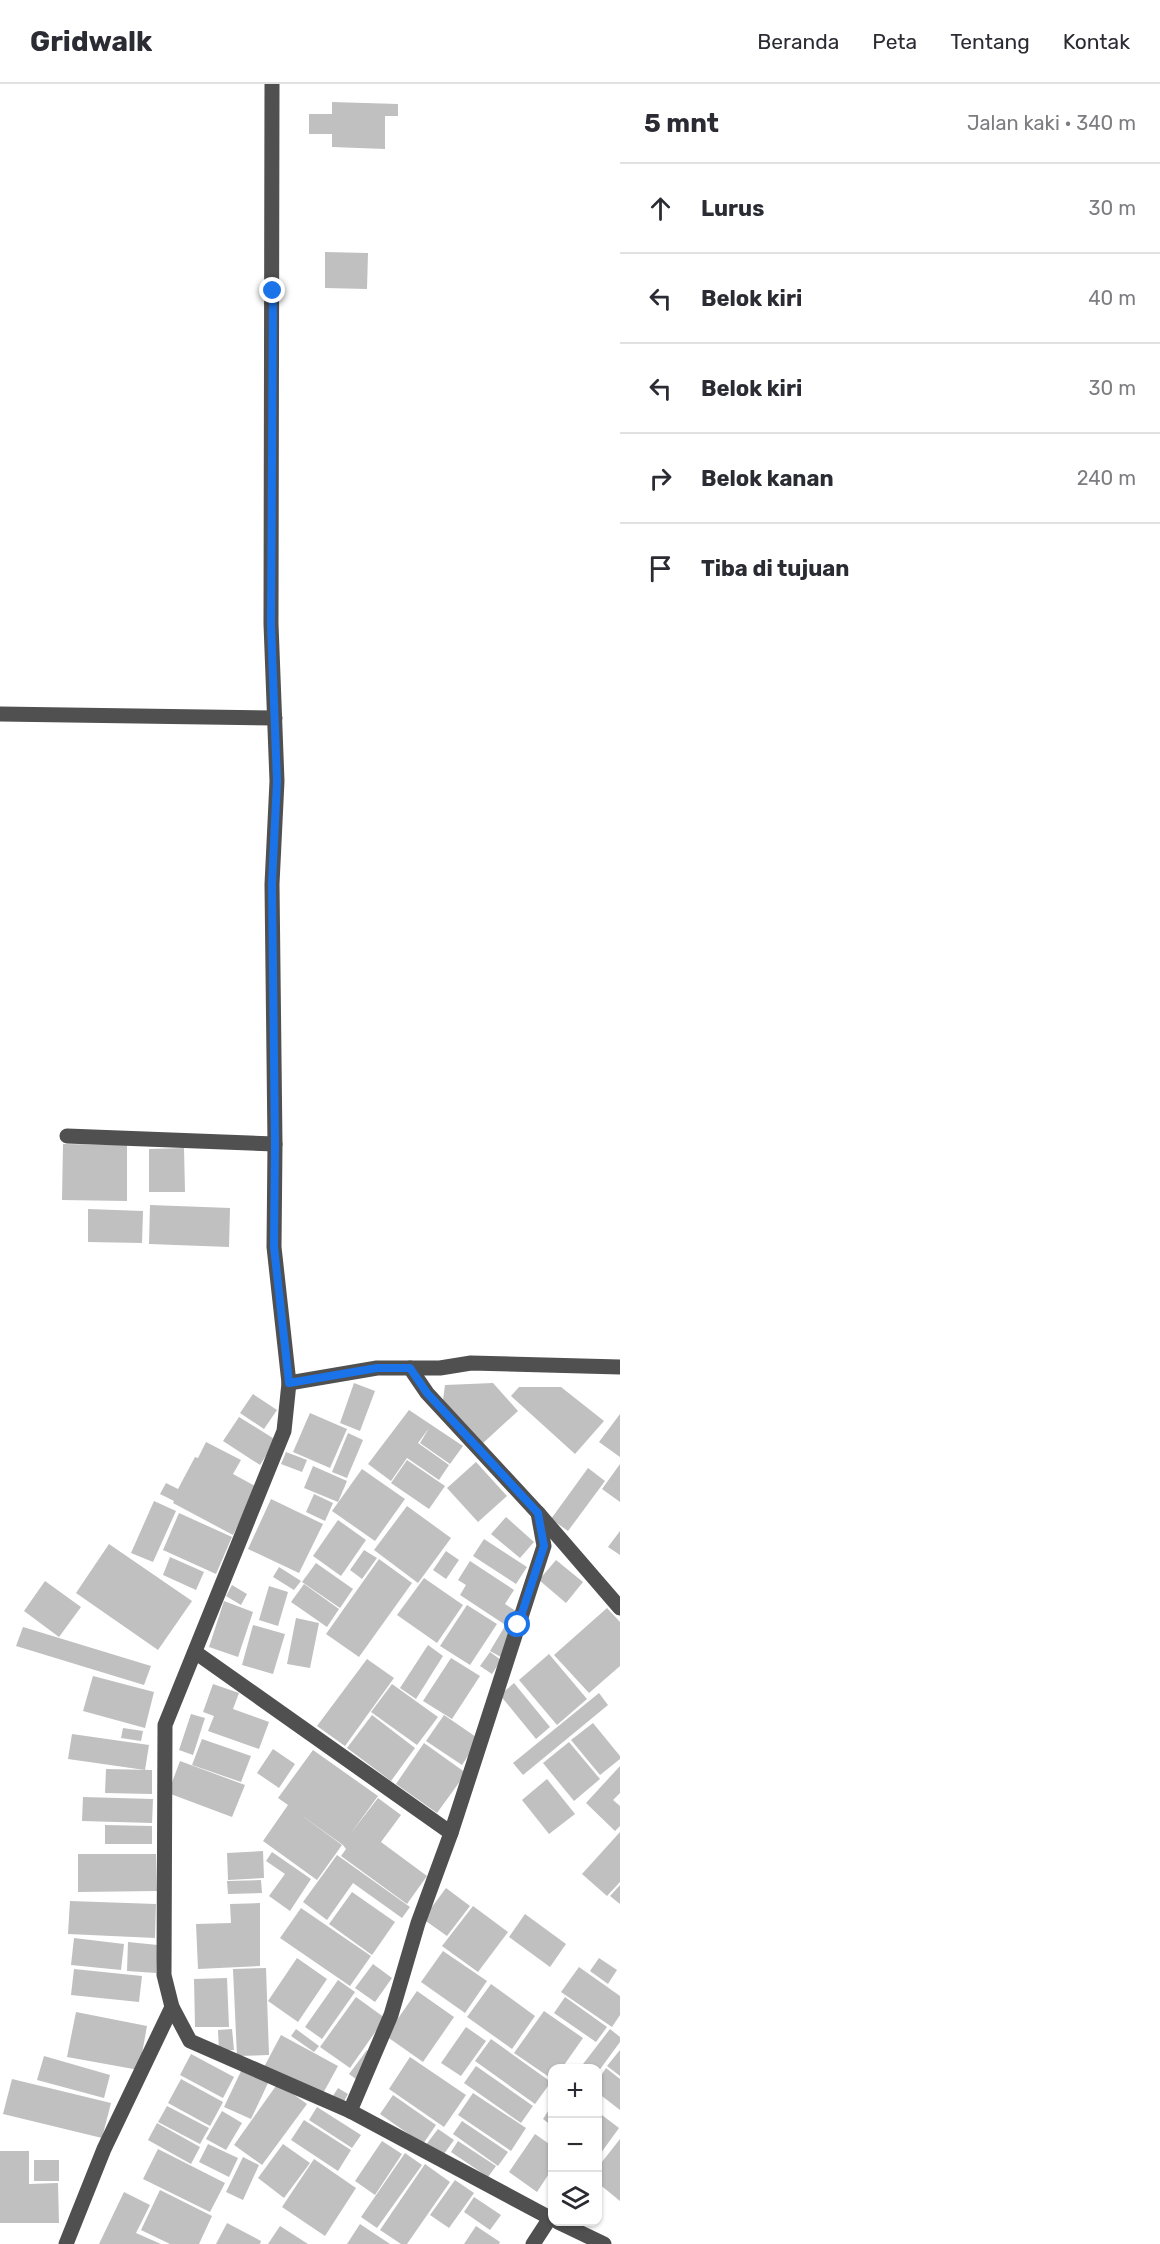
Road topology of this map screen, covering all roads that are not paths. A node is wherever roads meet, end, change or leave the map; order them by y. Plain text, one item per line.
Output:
1 (272, 84) edge
2 (0, 714) edge
3 (275, 718) junction
4 (67, 1136) dead end
5 (275, 1144) junction
6 (620, 1367) edge
7 (410, 1368) junction
8 (289, 1383) junction
9 (538, 1513) junction
10 (620, 1608) edge
11 (195, 1652) junction
12 (451, 1833) junction
13 (172, 2007) junction
14 (350, 2111) junction
15 (548, 2216) edge
16 (548, 2226) edge
17 (568, 2226) edge
18 (66, 2244) edge
19 (533, 2244) edge
20 (604, 2244) edge

1 - 3 street
2 - 3 street
3 - 5 street
4 - 5 street
5 - 8 street
6 - 7 street
7 - 8 street
7 - 9 street
8 - 11 street
9 - 10 street
9 - 12 street
11 - 12 street
11 - 13 street
12 - 14 street
13 - 14 street
13 - 18 street
14 - 15 street
16 - 19 street
17 - 20 street

